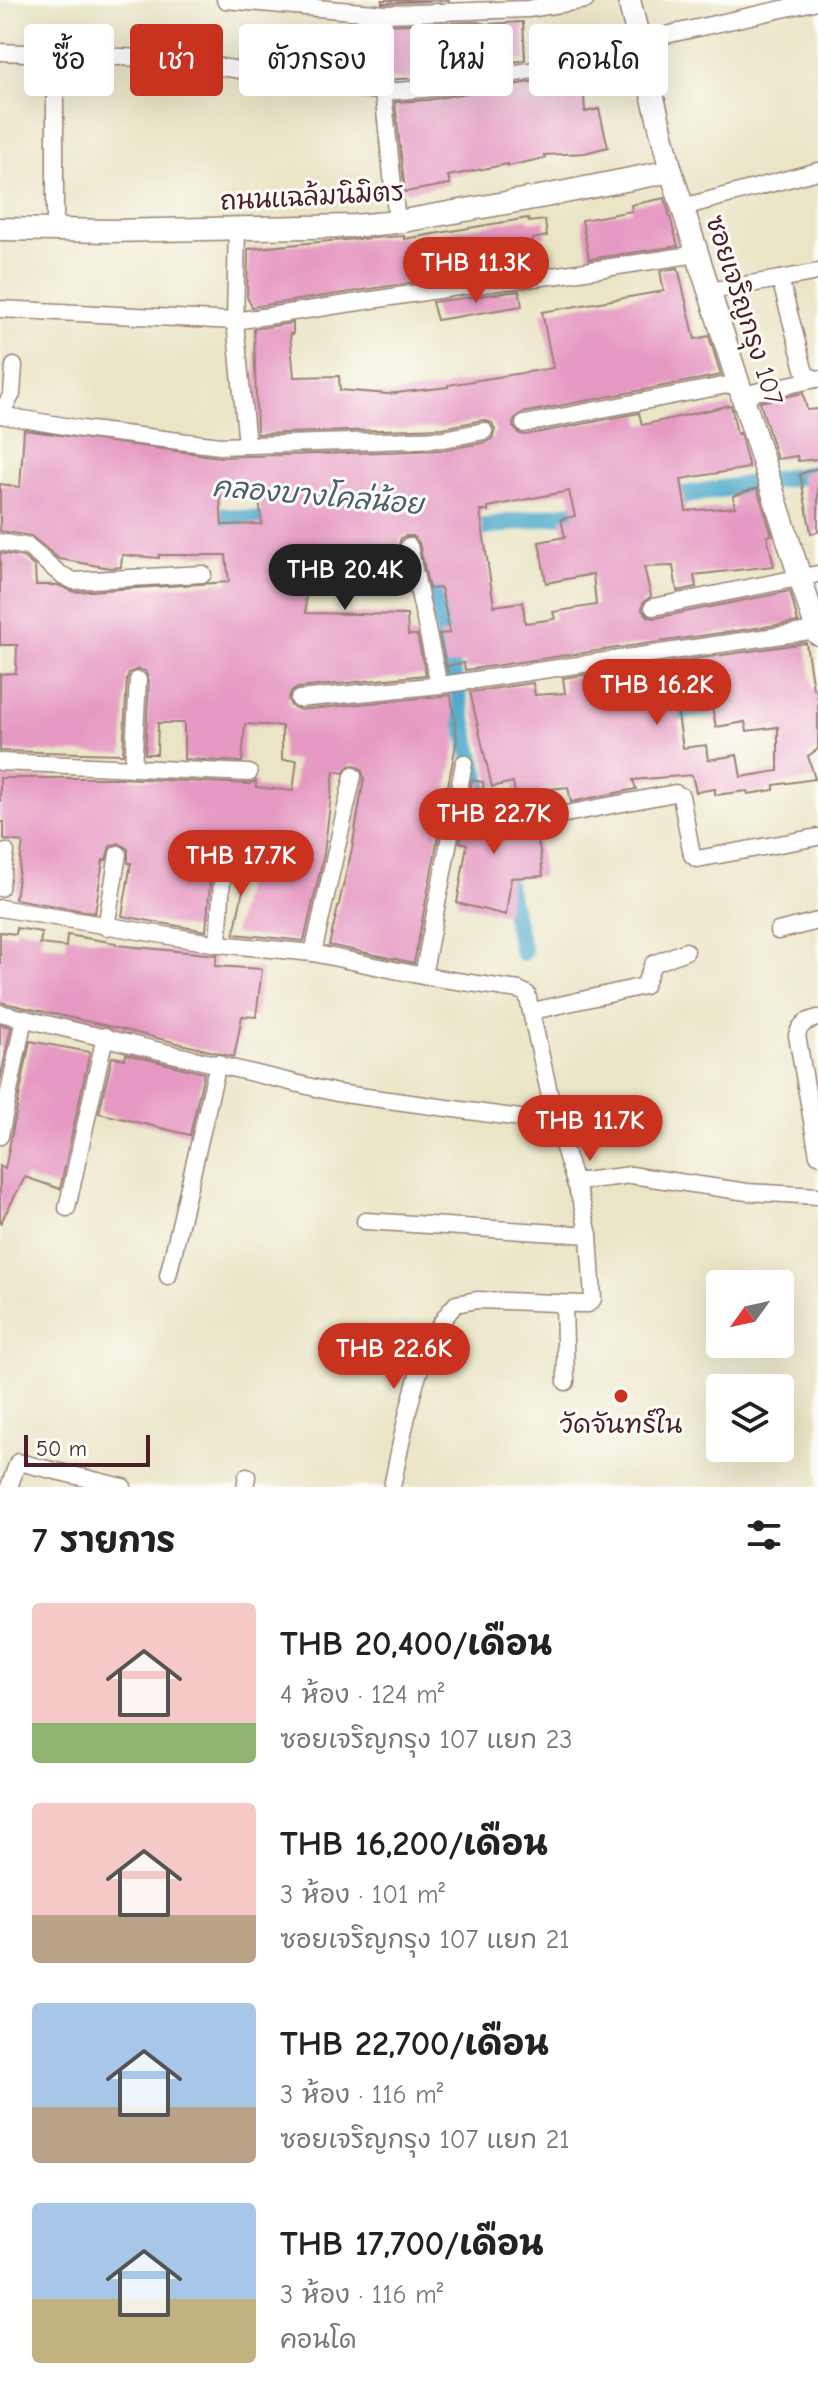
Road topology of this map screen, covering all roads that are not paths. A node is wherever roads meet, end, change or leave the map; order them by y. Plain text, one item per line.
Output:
1 (225, 0) edge
2 (237, 0) edge
3 (586, 0) edge
4 (629, 0) edge
5 (818, 1) edge
6 (357, 6) edge
7 (453, 6) edge
8 (635, 24) edge
9 (668, 39) edge
10 (0, 52) edge
11 (24, 53) edge
12 (114, 57) edge
13 (529, 68) edge
14 (239, 70) edge
15 (394, 91) edge
16 (55, 96) edge
17 (383, 96) edge
18 (653, 96) edge
19 (671, 171) junction
20 (818, 171) edge
21 (683, 207) junction
22 (397, 222) junction
23 (0, 229) edge
24 (237, 229) junction
25 (55, 230) junction
26 (697, 254) junction
27 (818, 272) edge
28 (780, 279) junction
29 (709, 291) junction
30 (0, 309) edge
31 (235, 321) junction
32 (14, 366) dead end
33 (817, 379) edge
34 (740, 389) junction
35 (0, 415) edge
36 (524, 424) dead end
37 (484, 431) dead end
38 (247, 445) junction
39 (0, 542) edge
40 (409, 546) dead end
41 (203, 574) dead end
42 (809, 576) edge
43 (653, 607) dead end
44 (817, 632) edge
45 (138, 680) dead end
46 (440, 685) junction
47 (299, 699) dead end
48 (0, 762) edge
49 (464, 763) dead end
50 (133, 768) junction
51 (249, 773) dead end
52 (353, 776) dead end
53 (524, 822) dead end
54 (818, 837) edge
55 (224, 849) dead end
56 (6, 852) dead end
57 (118, 854) dead end
58 (0, 888) edge
59 (0, 908) edge
60 (818, 921) edge
61 (106, 927) junction
62 (778, 931) dead end
63 (218, 944) junction
64 (686, 951) dead end
65 (313, 953) junction
66 (423, 976) junction
67 (533, 1011) junction
68 (0, 1013) edge
69 (24, 1018) junction
70 (818, 1018) edge
71 (105, 1036) junction
72 (218, 1063) junction
73 (556, 1123) junction
74 (0, 1136) edge
75 (818, 1155) edge
76 (575, 1182) junction
77 (818, 1196) edge
78 (67, 1208) dead end
79 (365, 1221) dead end
80 (589, 1235) junction
81 (168, 1276) dead end
82 (564, 1304) junction
83 (566, 1382) dead end
84 (9, 1487) edge
85 (123, 1487) edge
86 (392, 1487) edge

1 - 2 street
2 - 6 street
3 - 7 street
4 - 8 street, ซอยเจริญกรุง 107
5 - 9 street
6 - 7 street
10 - 11 street
12 - 14 street
13 - 15 street
16 - 25 street
17 - 22 street
18 - 19 street, ซอยเจริญกรุง 107
19 - 21 street, ซอยเจริญกรุง 107
19 - 22 street, ถนนแฉล้มนิมิตร
20 - 21 street
21 - 26 street, ซอยเจริญกรุง 107
22 - 24 street, ถนนแฉล้มนิมิตร
23 - 25 street, ถนนแฉล้มนิมิตร
24 - 25 street, ถนนแฉล้มนิมิตร
24 - 31 street
26 - 29 street, ซอยเจริญกรุง 107
26 - 31 street
27 - 28 street
28 - 29 street
28 - 33 street
29 - 34 street, ซอยเจริญกรุง 107
30 - 31 street
31 - 38 street
32 - 35 street
33 - 34 street
34 - 36 street
34 - 42 street, ซอยเจริญกรุง 107
35 - 38 street
37 - 38 street
39 - 41 street
40 - 46 street
42 - 43 street
42 - 44 street, ซอยเจริญกรุง 107
44 - 46 street
45 - 50 street
46 - 47 street
48 - 50 street
49 - 66 street
50 - 51 street
52 - 65 street
53 - 54 street
55 - 63 street
56 - 58 street
57 - 61 street
59 - 61 street
60 - 62 street
61 - 63 street
63 - 65 street
64 - 67 street
65 - 66 street
66 - 67 street
67 - 73 street
68 - 69 street
69 - 71 street
69 - 74 street
70 - 75 street
71 - 72 street
71 - 78 street
72 - 73 street
72 - 81 street
73 - 76 street
76 - 77 street
76 - 80 street
79 - 80 street
80 - 82 street
82 - 83 street
82 - 86 street
84 - 85 street

